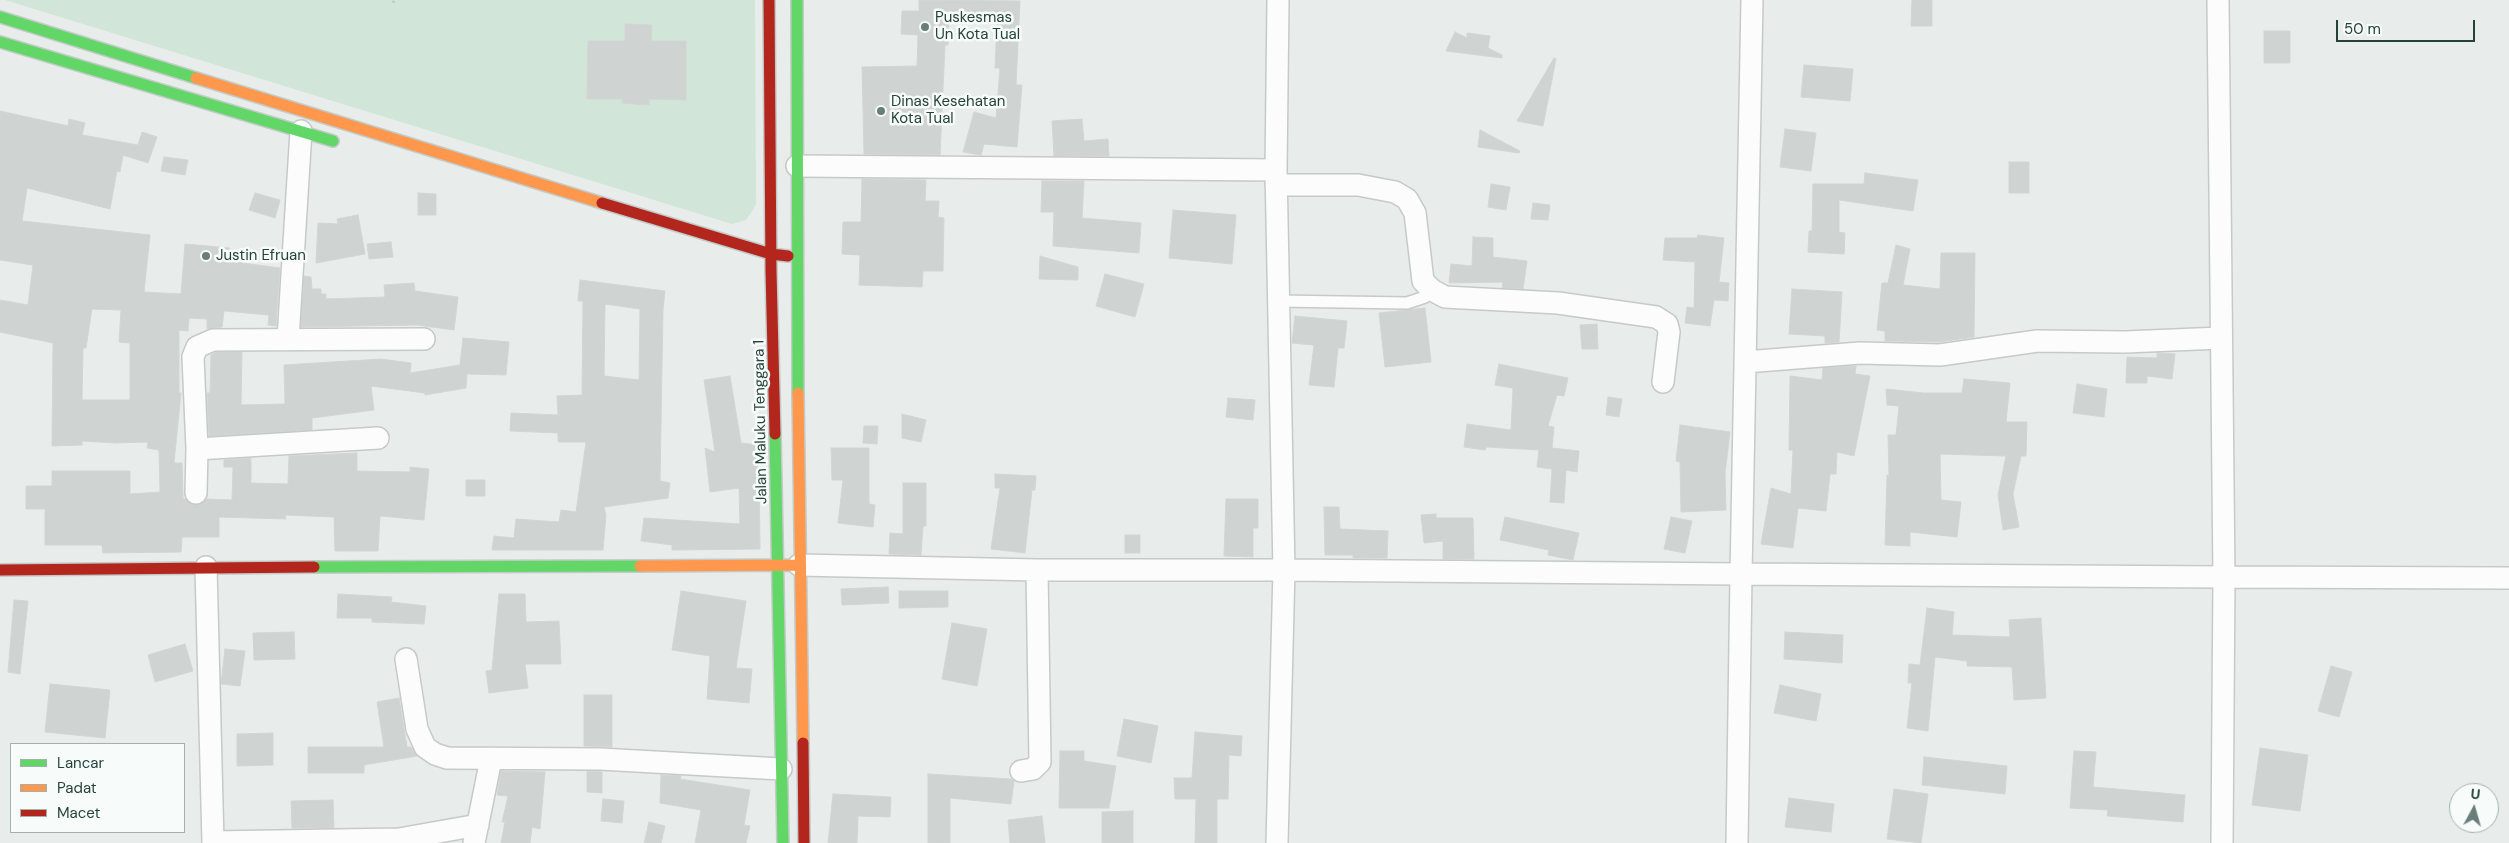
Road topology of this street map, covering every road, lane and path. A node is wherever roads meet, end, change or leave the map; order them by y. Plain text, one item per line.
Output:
1 (769, 0) edge
2 (797, 0) edge
3 (1278, 0) edge
4 (1752, 0) edge
5 (2218, 0) edge
6 (0, 17) edge
7 (0, 42) edge
8 (301, 131) junction
9 (348, 145) dead end
10 (797, 166) junction
11 (1276, 178) junction
12 (771, 254) junction
13 (797, 257) junction
14 (780, 273) junction
15 (1432, 290) junction
16 (1278, 301) junction
17 (2222, 338) junction
18 (424, 339) dead end
19 (288, 340) junction
20 (1745, 362) junction
21 (1663, 382) dead end
22 (378, 438) dead end
23 (197, 449) junction
24 (196, 493) dead end
25 (789, 565) junction
26 (206, 567) junction
27 (0, 570) edge
28 (1037, 570) junction
29 (1284, 570) junction
30 (1740, 574) junction
31 (2224, 577) junction
32 (2509, 578) edge
33 (406, 659) dead end
34 (491, 759) junction
35 (781, 768) junction
36 (1021, 771) dead end
37 (476, 834) edge
38 (213, 843) edge
39 (783, 843) edge
40 (804, 843) edge
41 (1277, 843) edge
42 (1737, 843) edge
43 (2222, 843) edge

1 - 12 street, Jalan Maluku Tenggara 1
2 - 10 street, Jalan Maluku Tenggara 1
3 - 11 street
4 - 20 street
5 - 17 street
6 - 12 street
7 - 8 street
8 - 9 street
8 - 19 street
10 - 11 street
10 - 13 street, Jalan Maluku Tenggara 1
11 - 15 street
11 - 16 street
12 - 13 street
12 - 14 street, Jalan Maluku Tenggara 1
13 - 14 street, Jalan Maluku Tenggara 1
14 - 25 street, Jalan Maluku Tenggara 1
14 - 25 street, Jalan Maluku Tenggara 1
15 - 16 lane
15 - 21 street
16 - 29 street
17 - 20 street
17 - 31 street
18 - 19 street
19 - 23 street
20 - 30 street
22 - 23 street
23 - 24 street
25 - 26 street
25 - 28 street
25 - 35 street, Jalan Maluku Tenggara 1
25 - 40 street, Jalan Maluku Tenggara 1
26 - 27 street
26 - 38 street
28 - 29 street
28 - 36 street
29 - 30 street
29 - 41 street
30 - 31 street
30 - 42 street
31 - 32 street
31 - 43 street
33 - 34 street
34 - 35 street
34 - 37 street
35 - 39 street, Jalan Maluku Tenggara 1
37 - 38 street

